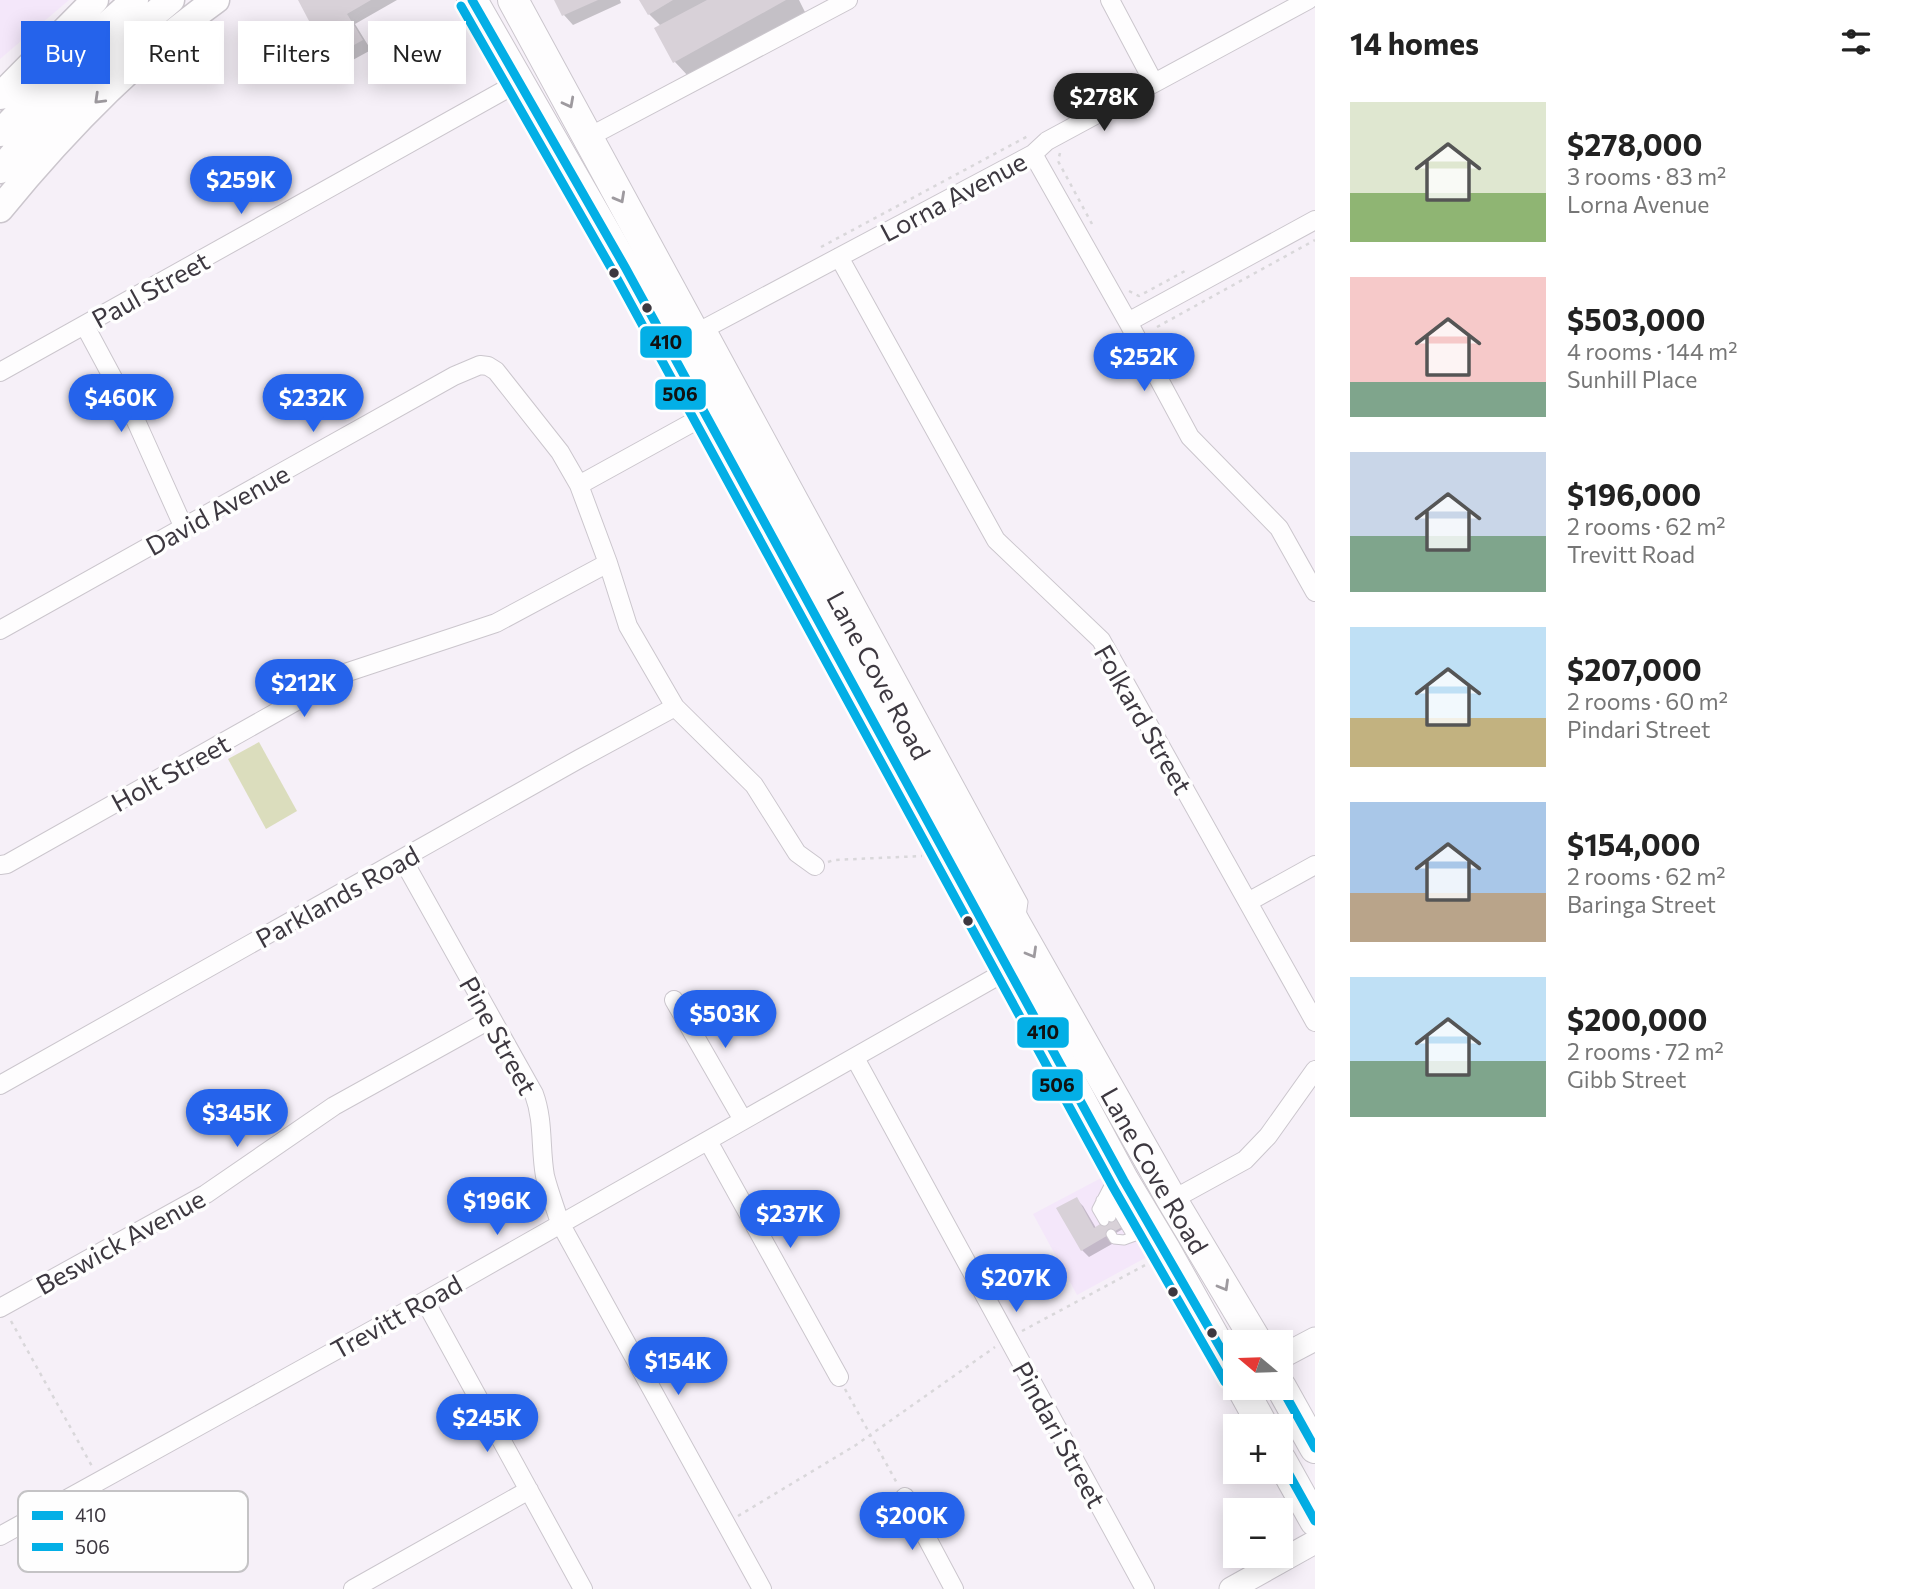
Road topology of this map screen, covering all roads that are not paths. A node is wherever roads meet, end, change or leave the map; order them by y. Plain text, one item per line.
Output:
1 (95, 0) edge
2 (135, 0) edge
3 (171, 0) edge
4 (216, 0) edge
5 (472, 0) edge
6 (513, 0) edge
7 (848, 0) edge
8 (1110, 0) edge
9 (1308, 0) edge
10 (519, 82) junction
11 (1154, 83) junction
12 (0, 96) edge
13 (0, 133) edge
14 (587, 138) junction
15 (1033, 154) junction
16 (0, 170) edge
17 (0, 209) edge
18 (1315, 220) edge
19 (839, 257) junction
20 (1128, 321) junction
21 (85, 326) junction
22 (703, 330) junction
23 (668, 348) junction
24 (0, 372) edge
25 (706, 415) junction
26 (579, 485) junction
27 (184, 528) junction
28 (608, 563) junction
29 (1315, 592) edge
30 (0, 630) edge
31 (675, 707) junction
32 (402, 860) junction
33 (0, 865) edge
34 (815, 866) road end
35 (1315, 866) edge
36 (1248, 902) junction
37 (1010, 970) junction
38 (674, 1000) dead end
39 (491, 1019) junction
40 (1315, 1022) edge
41 (855, 1058) junction
42 (1315, 1070) edge
43 (0, 1085) edge
44 (743, 1120) junction
45 (708, 1140) junction
46 (1108, 1187) junction
47 (1172, 1200) junction
48 (1107, 1219) dead end
49 (560, 1223) junction
50 (1115, 1232) dead end
51 (1142, 1243) junction
52 (425, 1301) junction
53 (2, 1307) edge
54 (1250, 1330) edge
55 (1315, 1339) edge
56 (1293, 1351) edge
57 (1223, 1358) edge
58 (839, 1377) road end
59 (1288, 1400) edge
60 (1315, 1448) edge
61 (1293, 1482) edge
62 (529, 1490) junction
63 (80, 1491) edge
64 (905, 1497) road end
65 (1315, 1521) edge
66 (18, 1526) edge
67 (0, 1536) edge
68 (1315, 1542) edge
69 (353, 1589) edge
70 (583, 1589) edge
71 (762, 1589) edge
72 (954, 1589) edge
73 (1145, 1589) edge
74 (1231, 1589) edge

1 - 12 main road
2 - 13 main road
3 - 16 main road
4 -> 17 main road
5 - 10 highway, Lane Cove Road
6 -> 14 highway, Lane Cove Road
7 - 14 street
8 - 11 street
9 - 11 street, Lorna Avenue
10 - 21 street, Paul Street
10 - 23 highway, Lane Cove Road
11 - 15 street, Lorna Avenue
14 -> 22 highway, Lane Cove Road
15 - 19 street, Lorna Avenue
15 - 20 street
18 - 20 street
19 - 22 street, Lorna Avenue
19 - 36 street, Folkard Street
20 - 29 street
21 - 24 street, Paul Street
21 - 27 street
22 - 23 street, Lorna Avenue
22 -> 47 highway, Lane Cove Road
23 - 25 highway, Lane Cove Road
25 - 26 street
25 - 37 highway, Lane Cove Road
26 - 27 street, David Avenue
26 - 28 street
27 - 30 street, David Avenue
28 - 31 street
28 - 33 street, Holt Street
31 - 32 street, Parklands Road
31 - 34 street
32 - 39 street, Pine Street
32 - 43 street, Parklands Road
35 - 36 street
36 - 40 street, Folkard Street
37 - 41 street, Trevitt Road
37 - 46 highway, Lane Cove Road
38 - 44 street
39 - 49 street, Pine Street
39 - 53 street, Beswick Avenue
41 - 44 street, Trevitt Road
41 - 73 street, Pindari Street
42 - 47 street
44 - 45 street, Trevitt Road
45 - 49 street, Trevitt Road
45 - 58 street
46 - 48 lane
46 - 51 highway, Lane Cove Road
47 -> 54 highway, Lane Cove Road
49 - 52 street, Trevitt Road
49 - 71 street, Pine Street
50 - 51 lane
51 - 57 highway, Lane Cove Road
52 - 62 street
52 - 63 street, Trevitt Road
55 - 56 street
59 - 60 highway
61 - 65 highway
62 - 69 street
62 - 70 street
64 - 72 street
66 - 67 street, Trevitt Road
68 - 74 street

